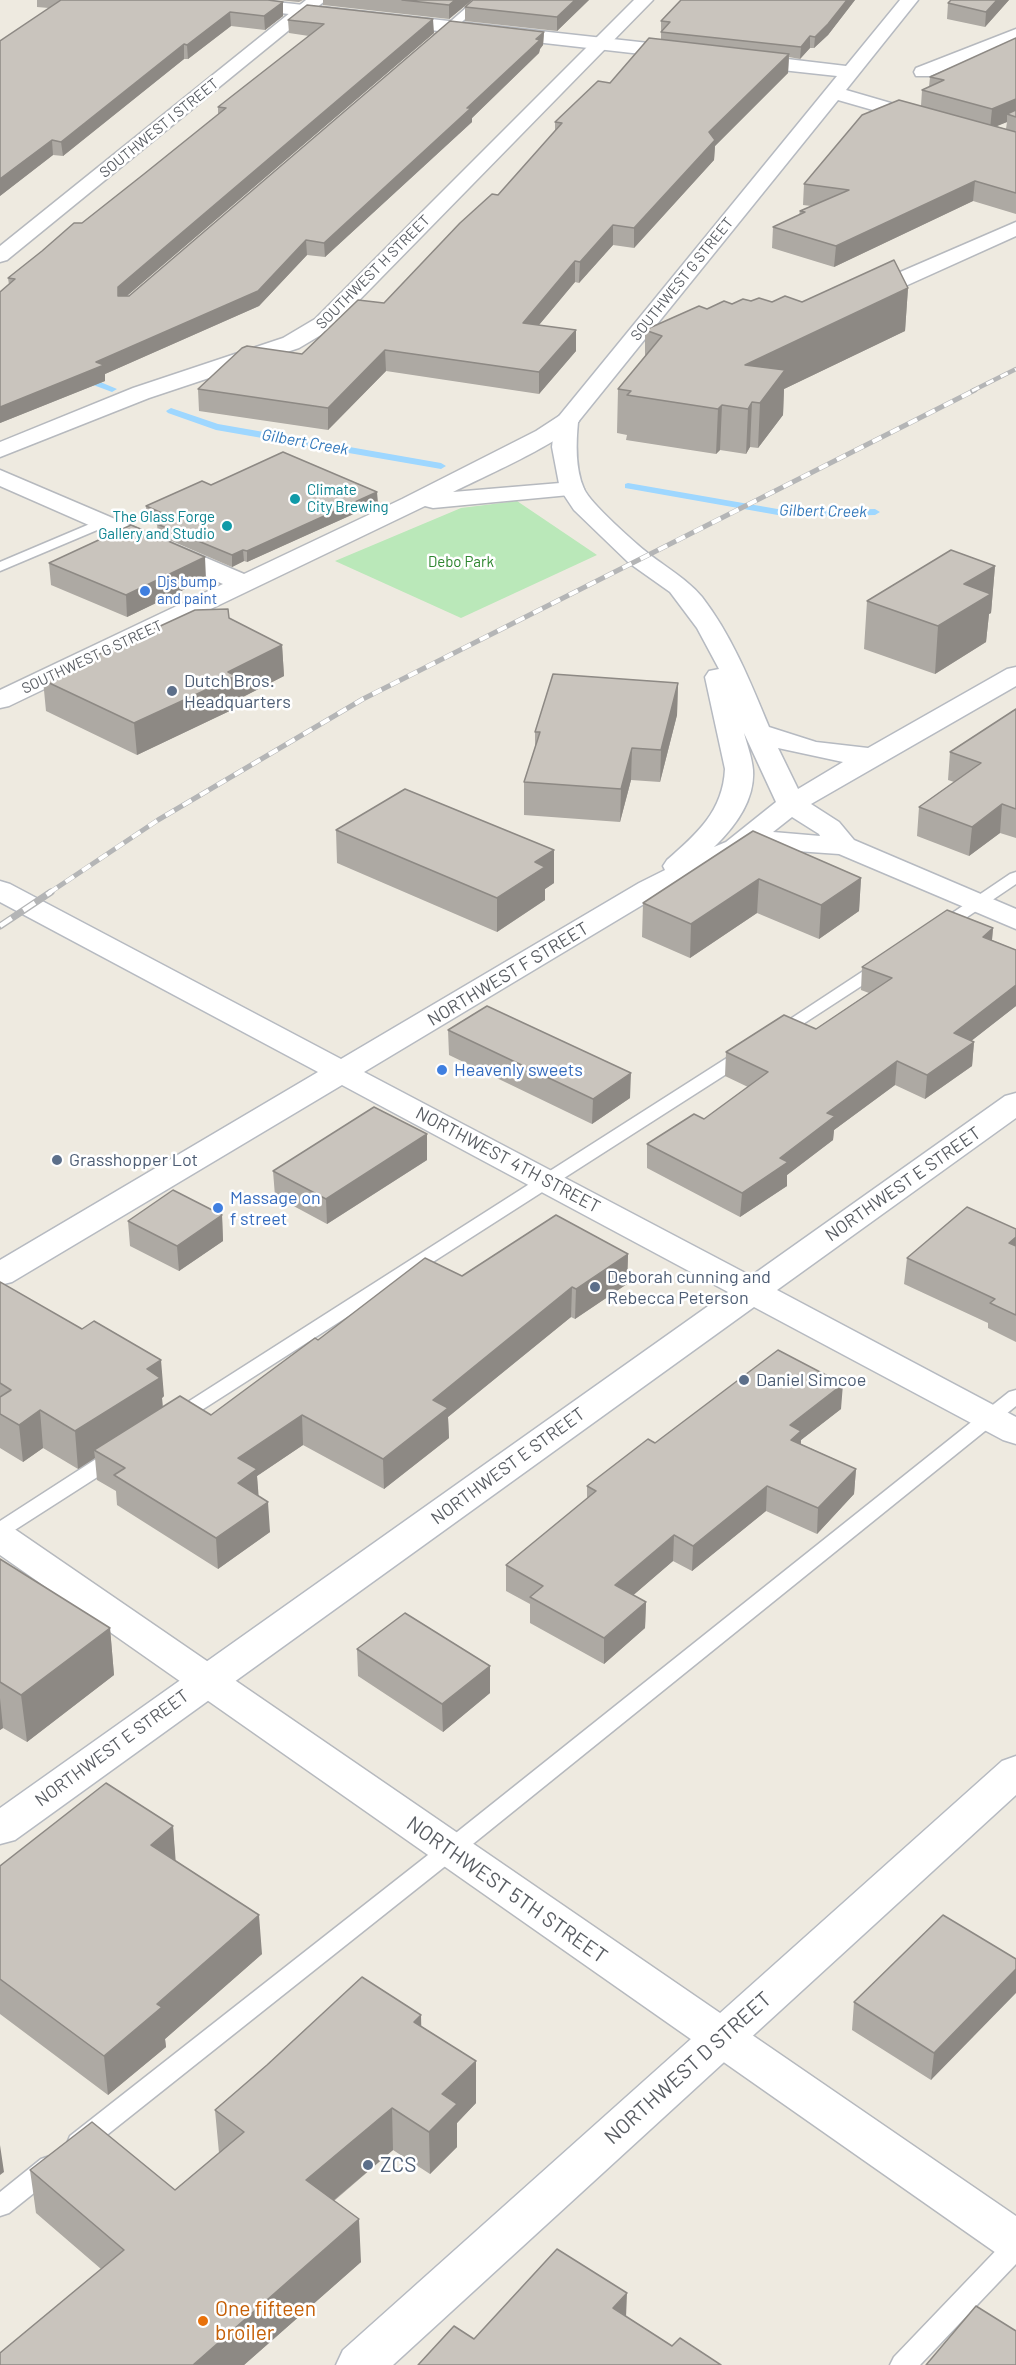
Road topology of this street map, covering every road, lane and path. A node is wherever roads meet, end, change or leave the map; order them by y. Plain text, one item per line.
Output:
1 (210, 0) edge
2 (481, 0) edge
3 (644, 0) edge
4 (909, 0) edge
5 (311, 5) edge
6 (451, 27) junction
7 (1016, 34) edge
8 (433, 42) edge
9 (600, 44) junction
10 (707, 56) edge
11 (730, 58) edge
12 (851, 72) junction
13 (923, 72) dead end
14 (834, 93) junction
15 (942, 124) edge
16 (1016, 228) edge
17 (0, 256) edge
18 (841, 307) edge
19 (675, 326) edge
20 (644, 327) junction
21 (567, 421) junction
22 (0, 450) edge
23 (0, 477) edge
24 (572, 489) junction
25 (411, 504) junction
26 (104, 522) junction
27 (0, 567) edge
28 (245, 584) junction
29 (710, 627) junction
30 (1016, 675) edge
31 (0, 700) edge
32 (758, 732) junction
33 (876, 757) junction
34 (791, 804) junction
35 (750, 839) junction
36 (844, 846) junction
37 (1016, 878) edge
38 (649, 889) junction
39 (0, 890) edge
40 (979, 903) junction
41 (1016, 920) edge
42 (920, 941) edge
43 (890, 960) edge
44 (344, 1072) junction
45 (1016, 1103) edge
46 (547, 1181) junction
47 (0, 1275) edge
48 (753, 1292) junction
49 (1016, 1396) edge
50 (1003, 1425) edge
51 (159, 1429) edge
52 (129, 1448) edge
53 (0, 1530) edge
54 (0, 1536) edge
55 (206, 1681) junction
56 (1016, 1771) edge
57 (0, 1829) edge
58 (450, 1850) junction
59 (722, 2037) junction
60 (0, 2206) edge
61 (1016, 2241) edge
62 (1016, 2247) edge
63 (360, 2365) edge
64 (903, 2365) edge

1 - 5 street
2 - 6 lane
3 - 9 street, SOUTHWEST H STREET
4 - 12 street, SOUTHWEST G STREET
5 - 6 street
5 - 17 street, SOUTHWEST I STREET
6 - 8 lane
6 - 9 street
7 - 13 street
9 - 10 street
9 - 22 street, SOUTHWEST H STREET
11 - 12 street
12 - 14 street, SOUTHWEST G STREET
14 - 15 street
14 - 20 street, SOUTHWEST G STREET
16 - 18 street
19 - 20 street
20 - 21 street, SOUTHWEST G STREET
21 - 24 street
21 - 25 street, SOUTHWEST G STREET
23 - 26 street
24 - 25 street, SOUTHWEST G STREET
24 - 29 street
25 - 28 street, SOUTHWEST G STREET
26 - 27 lane
26 - 28 street
28 - 31 street, SOUTHWEST G STREET
29 - 32 street
29 - 38 street
30 - 33 street, NORTHWEST F STREET
32 - 33 street
32 - 34 street
33 - 34 street, NORTHWEST F STREET
34 - 35 street, NORTHWEST F STREET
34 - 36 street
35 - 36 street
35 - 38 street, NORTHWEST F STREET
36 - 40 street
37 - 40 lane
38 - 44 street, NORTHWEST F STREET
39 - 44 street, NORTHWEST 4TH STREET
40 - 41 street
40 - 42 lane
43 - 46 lane
44 - 46 street, NORTHWEST 4TH STREET
44 - 47 street, NORTHWEST F STREET
45 - 48 street, NORTHWEST E STREET
46 - 48 street, NORTHWEST 4TH STREET
46 - 51 lane
48 - 50 street, NORTHWEST 4TH STREET
48 - 55 street, NORTHWEST E STREET
49 - 50 lane
50 - 58 lane
52 - 53 lane
54 - 55 street, NORTHWEST 5TH STREET
55 - 57 street, NORTHWEST E STREET
55 - 58 street, NORTHWEST 5TH STREET
56 - 59 street, NORTHWEST D STREET
58 - 59 street, NORTHWEST 5TH STREET
58 - 60 lane
59 - 61 street, NORTHWEST 5TH STREET
59 - 63 street, NORTHWEST D STREET
62 - 64 lane

